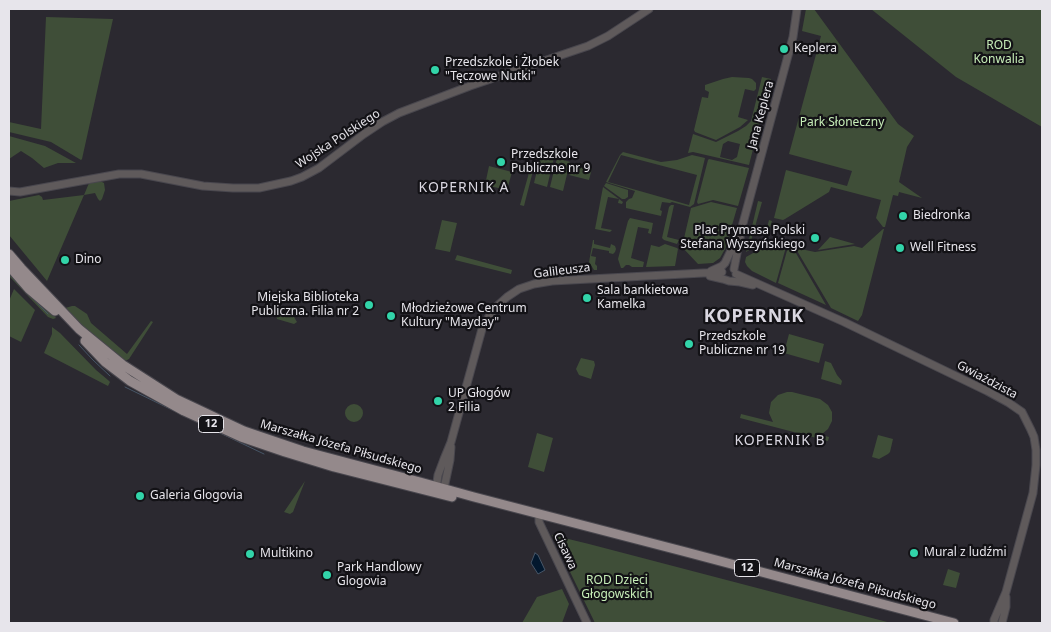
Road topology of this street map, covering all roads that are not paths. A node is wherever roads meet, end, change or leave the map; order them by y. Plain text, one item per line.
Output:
1 (648, 9) edge
2 (797, 9) edge
3 (9, 191) edge
4 (20, 192) junction
5 (9, 196) edge
6 (738, 238) junction
7 (9, 254) edge
8 (9, 266) edge
9 (700, 273) junction
10 (690, 274) junction
11 (729, 274) junction
12 (761, 284) junction
13 (773, 291) junction
14 (451, 442) junction
15 (438, 475) junction
16 (447, 478) junction
17 (422, 482) junction
18 (440, 491) junction
19 (456, 492) junction
20 (516, 508) junction
21 (539, 514) junction
22 (1006, 592) junction
23 (993, 622) edge
24 (1003, 622) edge
25 (586, 623) edge
26 (954, 623) edge

1 - 4 street, Wojska Polskiego
2 - 6 street, Jana Keplera
3 - 4 street, Wojska Polskiego
4 - 5 street, Wojska Polskiego
6 - 9 street, Jana Keplera
6 - 11 street, Jana Keplera
6 - 12 street, Jana Keplera
7 - 17 main road, Marszałka Józefa Piłsudskiego / 12
8 - 18 main road, Marszałka Józefa Piłsudskiego / 12
9 - 10 street, Galileusza
9 - 11 street, Galileusza
10 - 11 street, Galileusza
10 - 14 street, Galileusza
11 - 12 street, Gwiaździsta
11 - 13 street, Gwiaździsta
12 - 13 street, Gwiaździsta
13 - 22 street, Gwiaździsta
14 - 15 street, Galileusza
14 - 16 street, Galileusza
15 - 17 street
15 - 18 street, Galileusza
16 - 18 street, Galileusza
16 - 19 street
17 - 18 main road, Marszałka Józefa Piłsudskiego / 12
18 - 19 main road, Marszałka Józefa Piłsudskiego / 12
18 - 20 main road, Marszałka Józefa Piłsudskiego / 12
19 - 20 main road, Marszałka Józefa Piłsudskiego / 12
20 - 21 main road, Marszałka Józefa Piłsudskiego / 12
21 - 25 street, Cisawa
21 - 26 main road, Marszałka Józefa Piłsudskiego / 12
22 - 23 street, Gwiaździsta
22 - 24 street, Gwiaździsta

